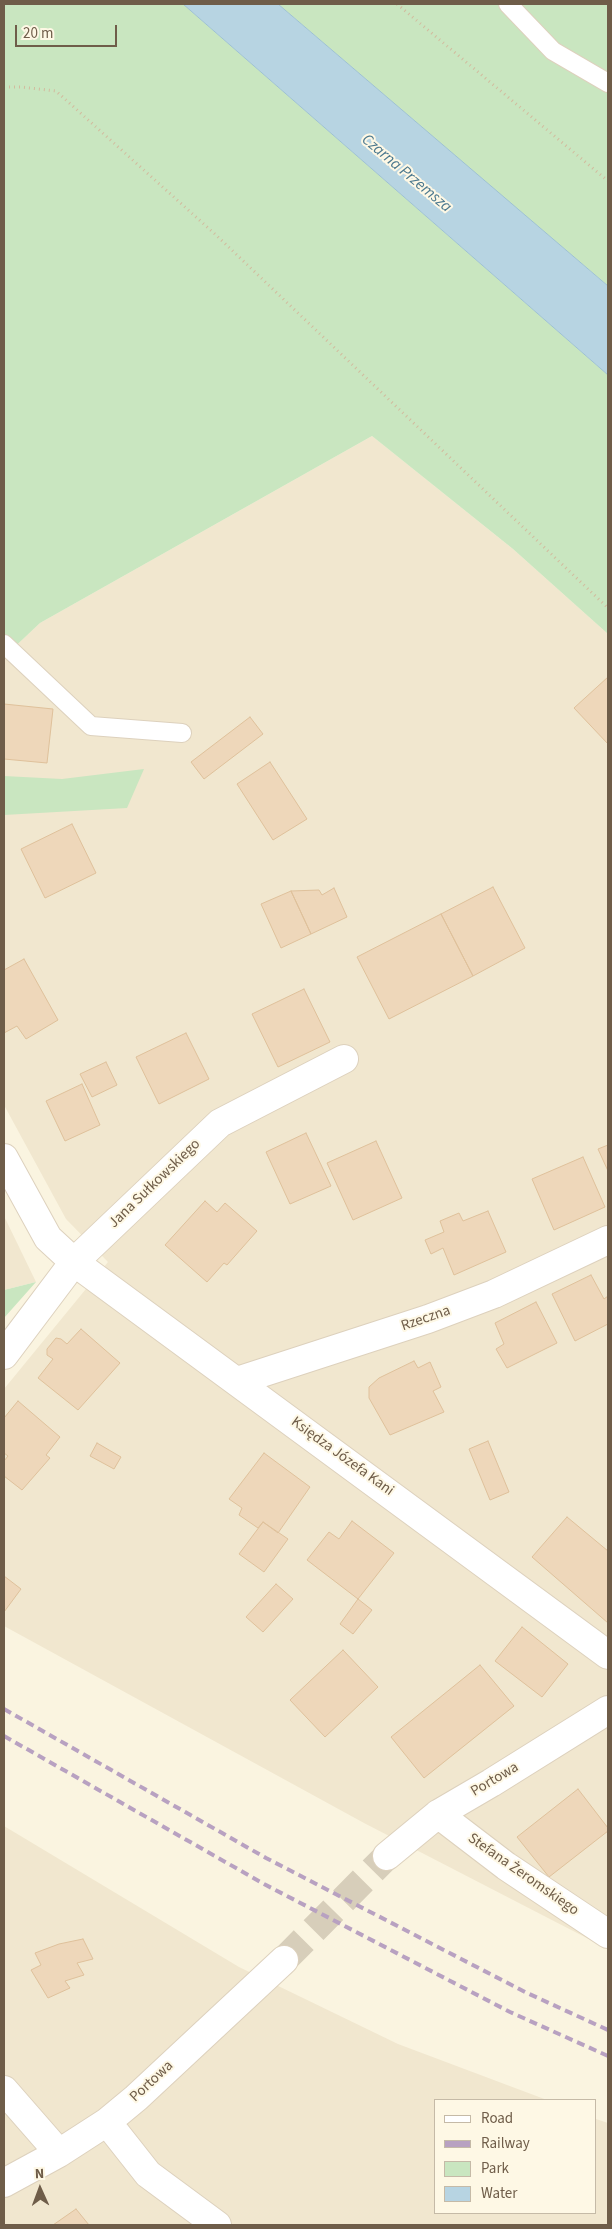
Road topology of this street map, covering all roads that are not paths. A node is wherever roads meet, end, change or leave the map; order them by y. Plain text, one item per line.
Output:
1 (508, 4) edge
2 (608, 83) edge
3 (4, 644) edge
4 (182, 734) dead end
5 (344, 1059) dead end
6 (4, 1158) edge
7 (608, 1240) edge
8 (74, 1262) junction
9 (4, 1355) edge
10 (237, 1381) junction
11 (608, 1655) edge
12 (608, 1710) edge
13 (438, 1814) junction
14 (386, 1856) tunnel mouth
15 (608, 1934) edge
16 (284, 1960) tunnel mouth
17 (4, 2090) edge
18 (107, 2122) junction
19 (59, 2153) junction
20 (4, 2182) edge
21 (216, 2225) edge

1 - 2 lane
3 - 4 lane
5 - 8 street, Jana Sułkowskiego
6 - 8 street, Księdza Józefa Kani
7 - 10 street, Rzeczna
8 - 9 street, Jana Sułkowskiego
8 - 10 street, Księdza Józefa Kani
10 - 11 street, Księdza Józefa Kani
12 - 13 street, Portowa
13 - 14 street, Portowa
13 - 15 street, Stefana Żeromskiego
16 - 18 street, Portowa
17 - 19 street
18 - 19 street, Portowa
18 - 21 street
19 - 20 street, Portowa

